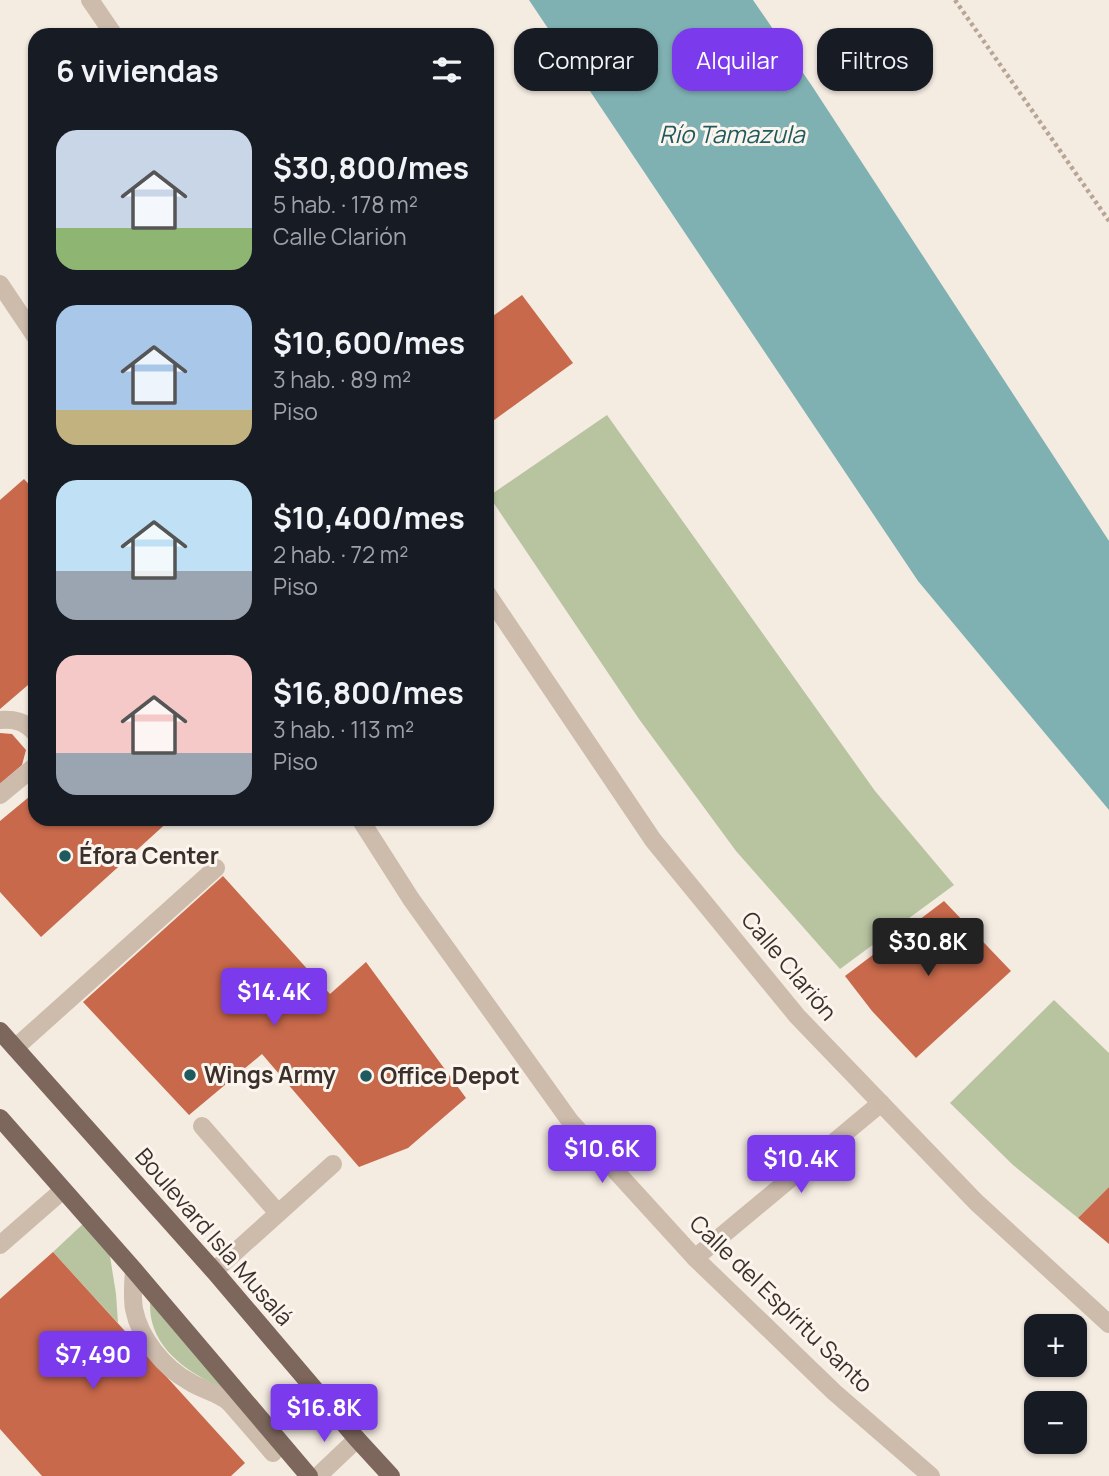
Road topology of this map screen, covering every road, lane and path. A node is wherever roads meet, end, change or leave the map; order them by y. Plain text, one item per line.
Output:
1 (90, 0) edge
2 (955, 0) edge
3 (109, 28) edge
4 (1109, 221) edge
5 (0, 285) edge
6 (28, 326) edge
7 (494, 604) edge
8 (0, 720) edge
9 (28, 726) edge
10 (28, 771) edge
11 (0, 795) edge
12 (364, 826) edge
13 (216, 868) dead end
14 (0, 1031) edge
15 (15, 1048) junction
16 (881, 1104) junction
17 (0, 1118) edge
18 (201, 1126) dead end
19 (333, 1164) dead end
20 (63, 1190) junction
21 (278, 1213) junction
22 (0, 1245) edge
23 (695, 1258) junction
24 (134, 1270) junction
25 (214, 1271) junction
26 (1109, 1324) edge
27 (234, 1399) junction
28 (357, 1439) junction
29 (273, 1453) dead end
30 (388, 1475) edge
31 (309, 1476) edge
32 (318, 1476) edge
33 (930, 1476) edge

1 - 3 street
2 - 4 path
5 - 6 street
7 - 16 street, Calle Clarión
8 - 9 street
10 - 11 street
12 - 23 street, Calle del Espíritu Santo
13 - 15 street
14 - 15 main road, Boulevard Isla Musalá
15 - 25 main road, Boulevard Isla Musalá
16 - 23 street
16 - 26 street, Calle Clarión
17 - 20 main road
18 - 21 street
19 - 21 street
20 - 22 street
20 - 24 main road
21 - 25 street
23 - 33 street, Calle del Espíritu Santo
24 - 27 main road
24 - 27 street
25 - 28 main road, Boulevard Isla Musalá
27 - 29 street
27 - 31 main road
28 - 30 main road, Boulevard Isla Musalá
28 - 32 street

